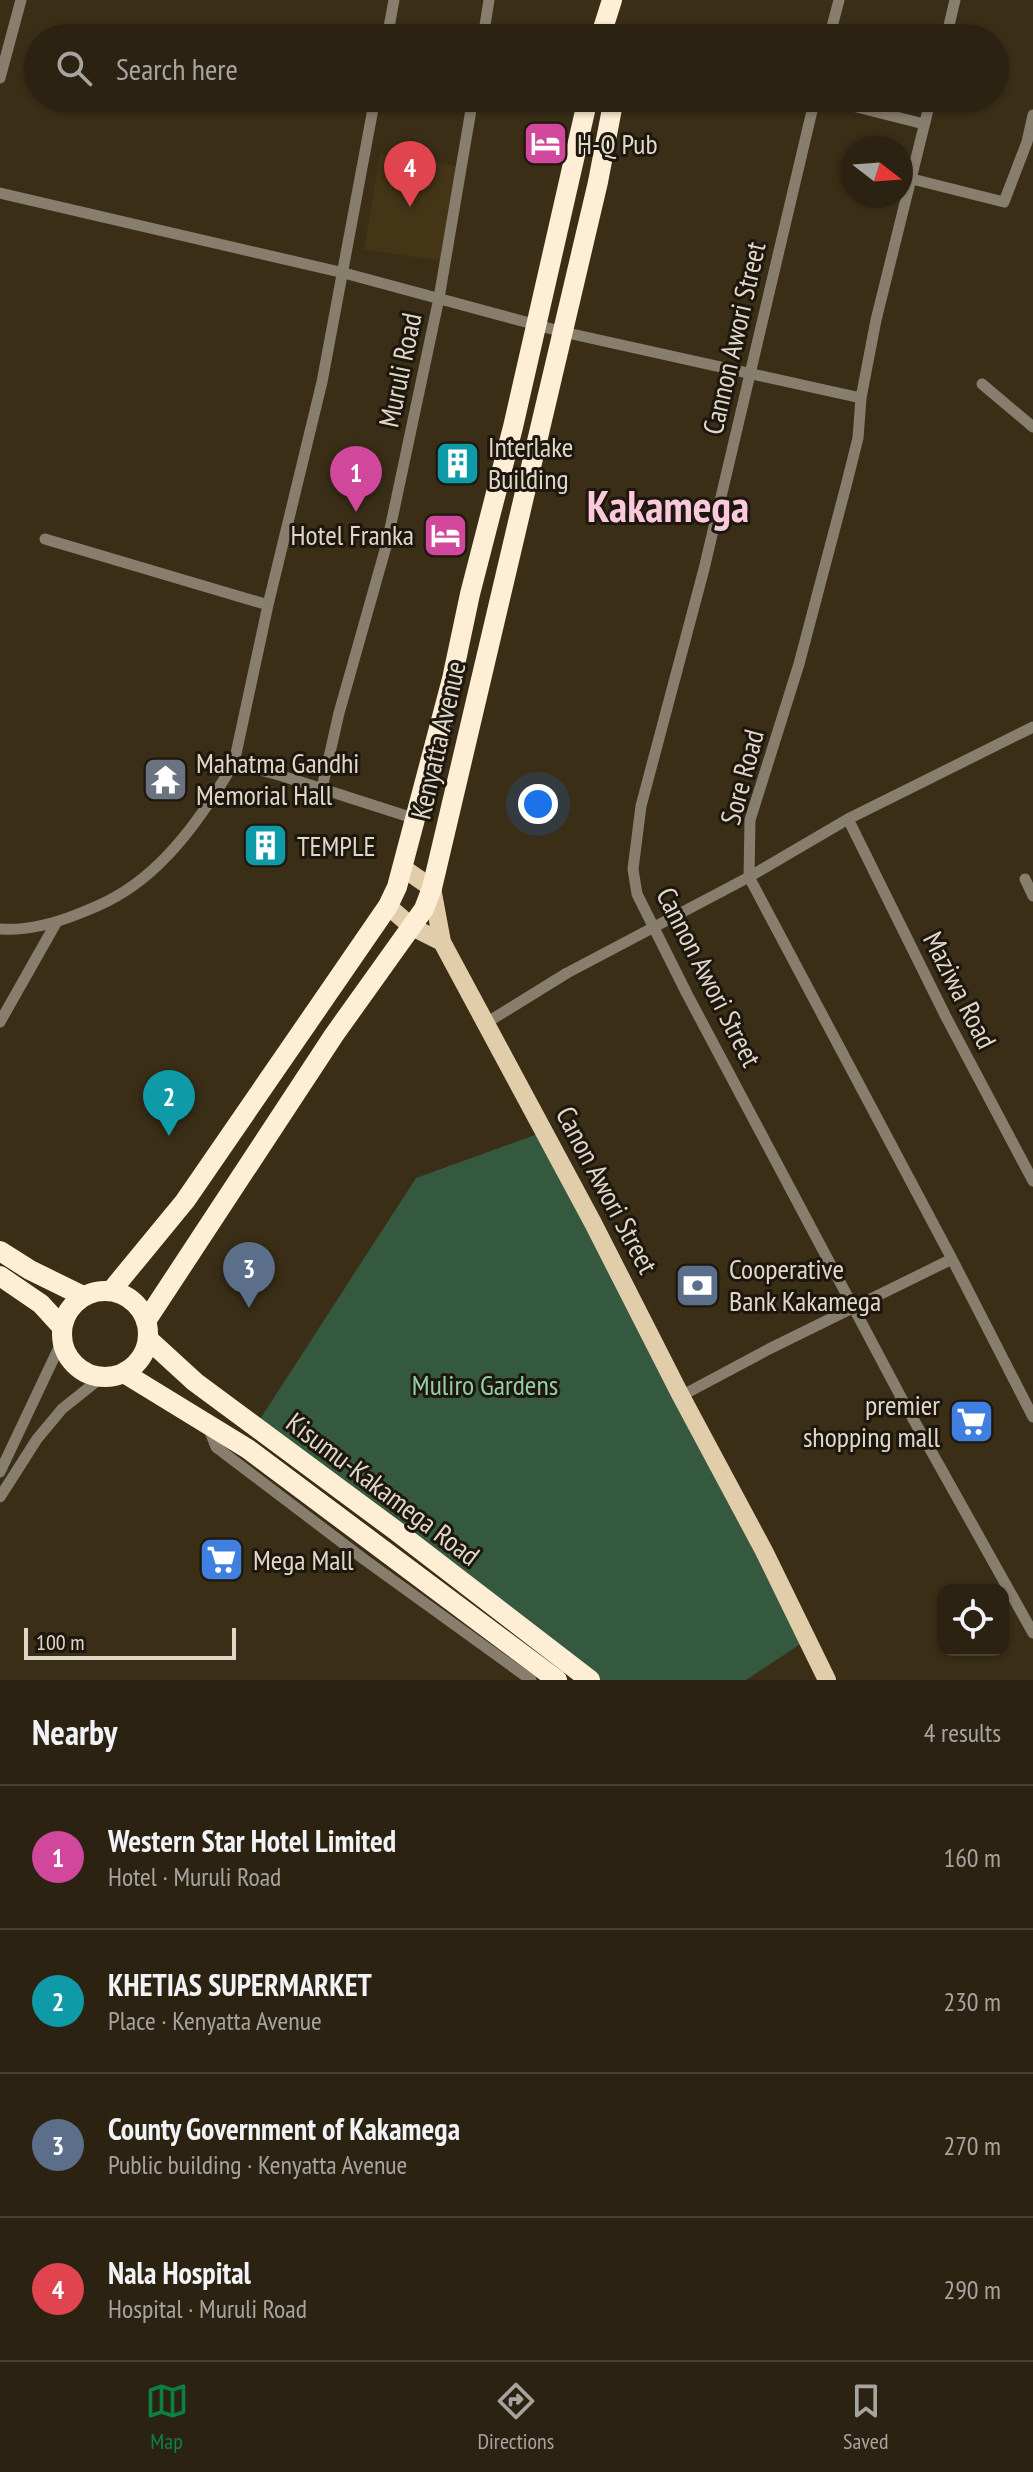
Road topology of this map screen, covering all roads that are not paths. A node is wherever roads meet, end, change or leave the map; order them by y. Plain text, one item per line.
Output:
1 (21, 0) edge
2 (394, 0) edge
3 (489, 0) edge
4 (613, 0) edge
5 (839, 0) edge
6 (955, 0) edge
7 (390, 24) edge
8 (485, 24) edge
9 (605, 24) edge
10 (616, 24) edge
11 (833, 24) edge
12 (949, 24) edge
13 (0, 78) edge
14 (373, 112) edge
15 (471, 112) edge
16 (585, 112) edge
17 (611, 112) edge
18 (814, 112) edge
19 (875, 112) edge
20 (927, 112) edge
21 (1033, 115) edge
22 (924, 124) junction
23 (1030, 141) edge
24 (913, 174) edge
25 (571, 177) junction
26 (913, 179) edge
27 (598, 182) junction
28 (0, 193) edge
29 (905, 208) edge
30 (344, 273) junction
31 (439, 298) junction
32 (536, 325) junction
33 (563, 332) junction
34 (749, 374) junction
35 (982, 384) dead end
36 (861, 398) junction
37 (1033, 427) edge
38 (485, 538) junction
39 (45, 539) dead end
40 (514, 546) junction
41 (268, 605) junction
42 (452, 679) junction
43 (479, 687) junction
44 (1033, 727) edge
45 (234, 763) junction
46 (322, 788) junction
47 (416, 819) junction
48 (848, 819) junction
49 (403, 868) junction
50 (749, 877) junction
51 (1025, 879) dead end
52 (432, 888) junction
53 (1033, 896) edge
54 (388, 906) junction
55 (56, 923) junction
56 (412, 927) junction
57 (653, 927) junction
58 (0, 929) edge
59 (442, 942) junction
60 (0, 1022) edge
61 (486, 1023) junction
62 (1033, 1181) edge
63 (185, 1201) junction
64 (210, 1221) junction
65 (0, 1251) edge
66 (952, 1259) junction
67 (0, 1276) edge
68 (111, 1291) junction
69 (83, 1296) junction
70 (854, 1308) junction
71 (147, 1330) junction
72 (62, 1334) junction
73 (124, 1373) junction
74 (102, 1377) junction
75 (681, 1396) junction
76 (1033, 1417) edge
77 (206, 1422) junction
78 (0, 1472) edge
79 (0, 1497) edge
80 (1033, 1633) edge
81 (824, 1679) edge
82 (531, 1680) edge
83 (557, 1680) edge
84 (590, 1680) edge

1 - 13 street
2 - 7 street
3 - 8 street
4 - 9 highway
4 - 10 highway
5 - 11 street
6 - 12 street
14 - 30 street
15 - 31 street, Muruli Road
16 - 25 highway, Kenyatta Avenue
17 - 27 highway, Kenyatta Avenue
18 - 34 street, Cannon Awori Street
19 - 22 street
20 - 22 street, Sore Road
21 - 23 street
22 - 24 street, Sore Road
23 - 26 street
25 - 27 highway
25 - 32 highway, Kenyatta Avenue
27 - 33 highway, Kenyatta Avenue
28 - 30 street
29 - 36 street, Sore Road
30 - 31 street
30 - 41 street
31 - 32 street
31 - 46 street, Muruli Road
32 - 33 street
32 - 38 highway, Kenyatta Avenue
33 - 34 street
33 - 40 highway, Kenyatta Avenue
34 - 36 street
34 - 57 street, Cannon Awori Street
35 - 37 street
36 - 50 street, Sore Road
38 - 40 highway
38 - 42 highway, Kenyatta Avenue
39 - 41 street
40 - 43 highway, Kenyatta Avenue
41 - 45 street
42 - 43 highway
42 - 47 highway, Kenyatta Avenue
43 - 52 highway, Kenyatta Avenue
44 - 48 street
45 - 46 street
45 - 55 street
46 - 47 street
47 - 49 highway, Kenyatta Avenue
48 - 50 street
48 - 62 street, Maziwa Road
49 - 52 main road
49 - 54 highway, Kenyatta Avenue
50 - 57 street
50 - 66 street, Sore Road
51 - 53 street
52 - 56 highway, Kenyatta Avenue
52 - 59 main road, Canon Awori Street
54 - 56 main road
54 - 63 highway, Kenyatta Avenue
55 - 58 street
55 - 60 street
56 - 59 main road
56 - 64 highway, Kenyatta Avenue
57 - 61 street
57 - 70 street, Cannon Awori Street
59 - 61 main road, Canon Awori Street
61 - 75 main road, Canon Awori Street
63 - 64 highway
63 - 68 highway, Kenyatta Avenue
64 - 71 highway, Kenyatta Avenue
65 - 69 highway
66 - 70 street
66 - 76 street, Sore Road
67 - 72 highway
68 - 69 highway
68 - 71 highway
69 - 72 highway
70 - 75 street
70 - 80 street, Cannon Awori Street
71 - 73 highway
71 - 84 highway, Kisumu-Kakamega Road
72 - 74 highway
72 - 78 street
73 - 74 highway
73 - 77 highway, Kisumu-Kakamega Road
74 - 79 street
75 - 81 main road, Canon Awori Street
77 - 82 street
77 - 83 highway, Kisumu-Kakamega Road

